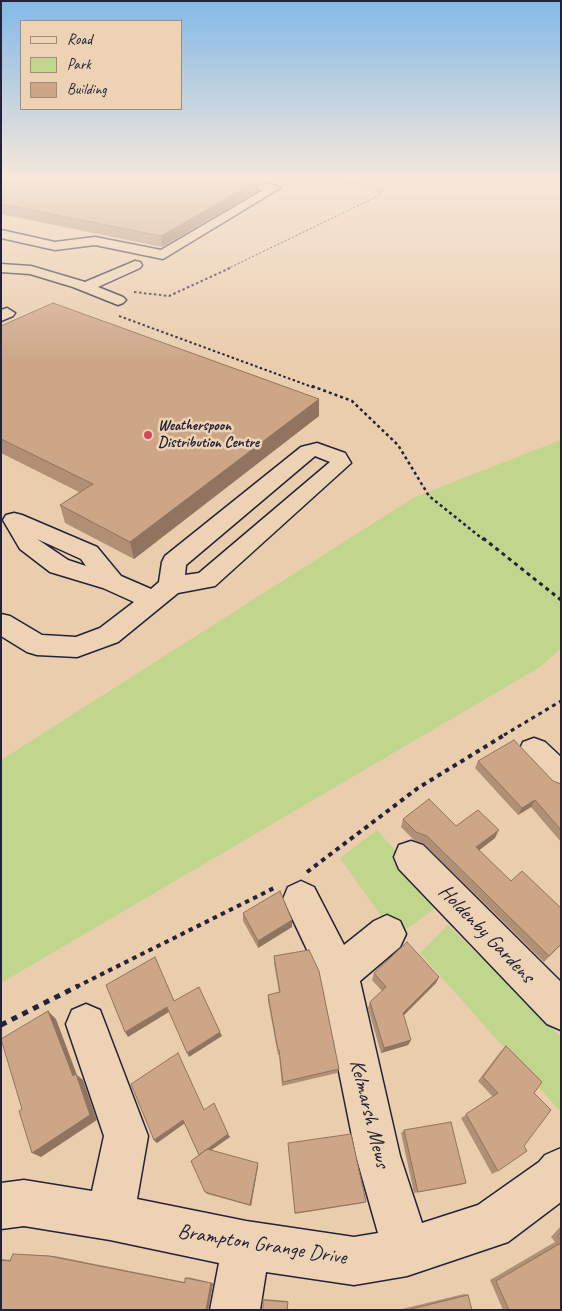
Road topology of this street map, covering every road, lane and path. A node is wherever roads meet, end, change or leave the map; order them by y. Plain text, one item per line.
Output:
1 (20, 238) edge
2 (190, 238) edge
3 (291, 238) edge
4 (131, 265) dead end
5 (1, 268) edge
6 (82, 286) junction
7 (113, 303) junction
8 (8, 516) edge
9 (163, 593) junction
10 (561, 600) edge
11 (1, 623) edge
12 (561, 701) edge
13 (534, 751) dead end
14 (561, 778) edge
15 (411, 857) dead end
16 (293, 887) junction
17 (387, 934) dead end
18 (339, 974) junction
19 (561, 1010) edge
20 (86, 1024) dead end
21 (1, 1025) edge
22 (561, 1170) edge
23 (1, 1206) edge
24 (110, 1217) junction
25 (246, 1245) junction
26 (407, 1252) junction
27 (235, 1310) edge

1 - 2 street
3 - 7 path
4 - 6 street
5 - 6 street
6 - 7 street
7 - 10 path
8 - 9 street
9 - 9 street
9 - 11 street
12 - 16 path
13 - 14 street
15 - 19 street, Holdenby Gardens
16 - 18 street, Kelmarsh Mews
16 - 21 path
17 - 18 street
18 - 26 street, Kelmarsh Mews
20 - 24 street
22 - 26 street, Brampton Grange Drive
23 - 24 street, Brampton Grange Drive
24 - 25 street, Brampton Grange Drive
25 - 26 street, Brampton Grange Drive
25 - 27 street

